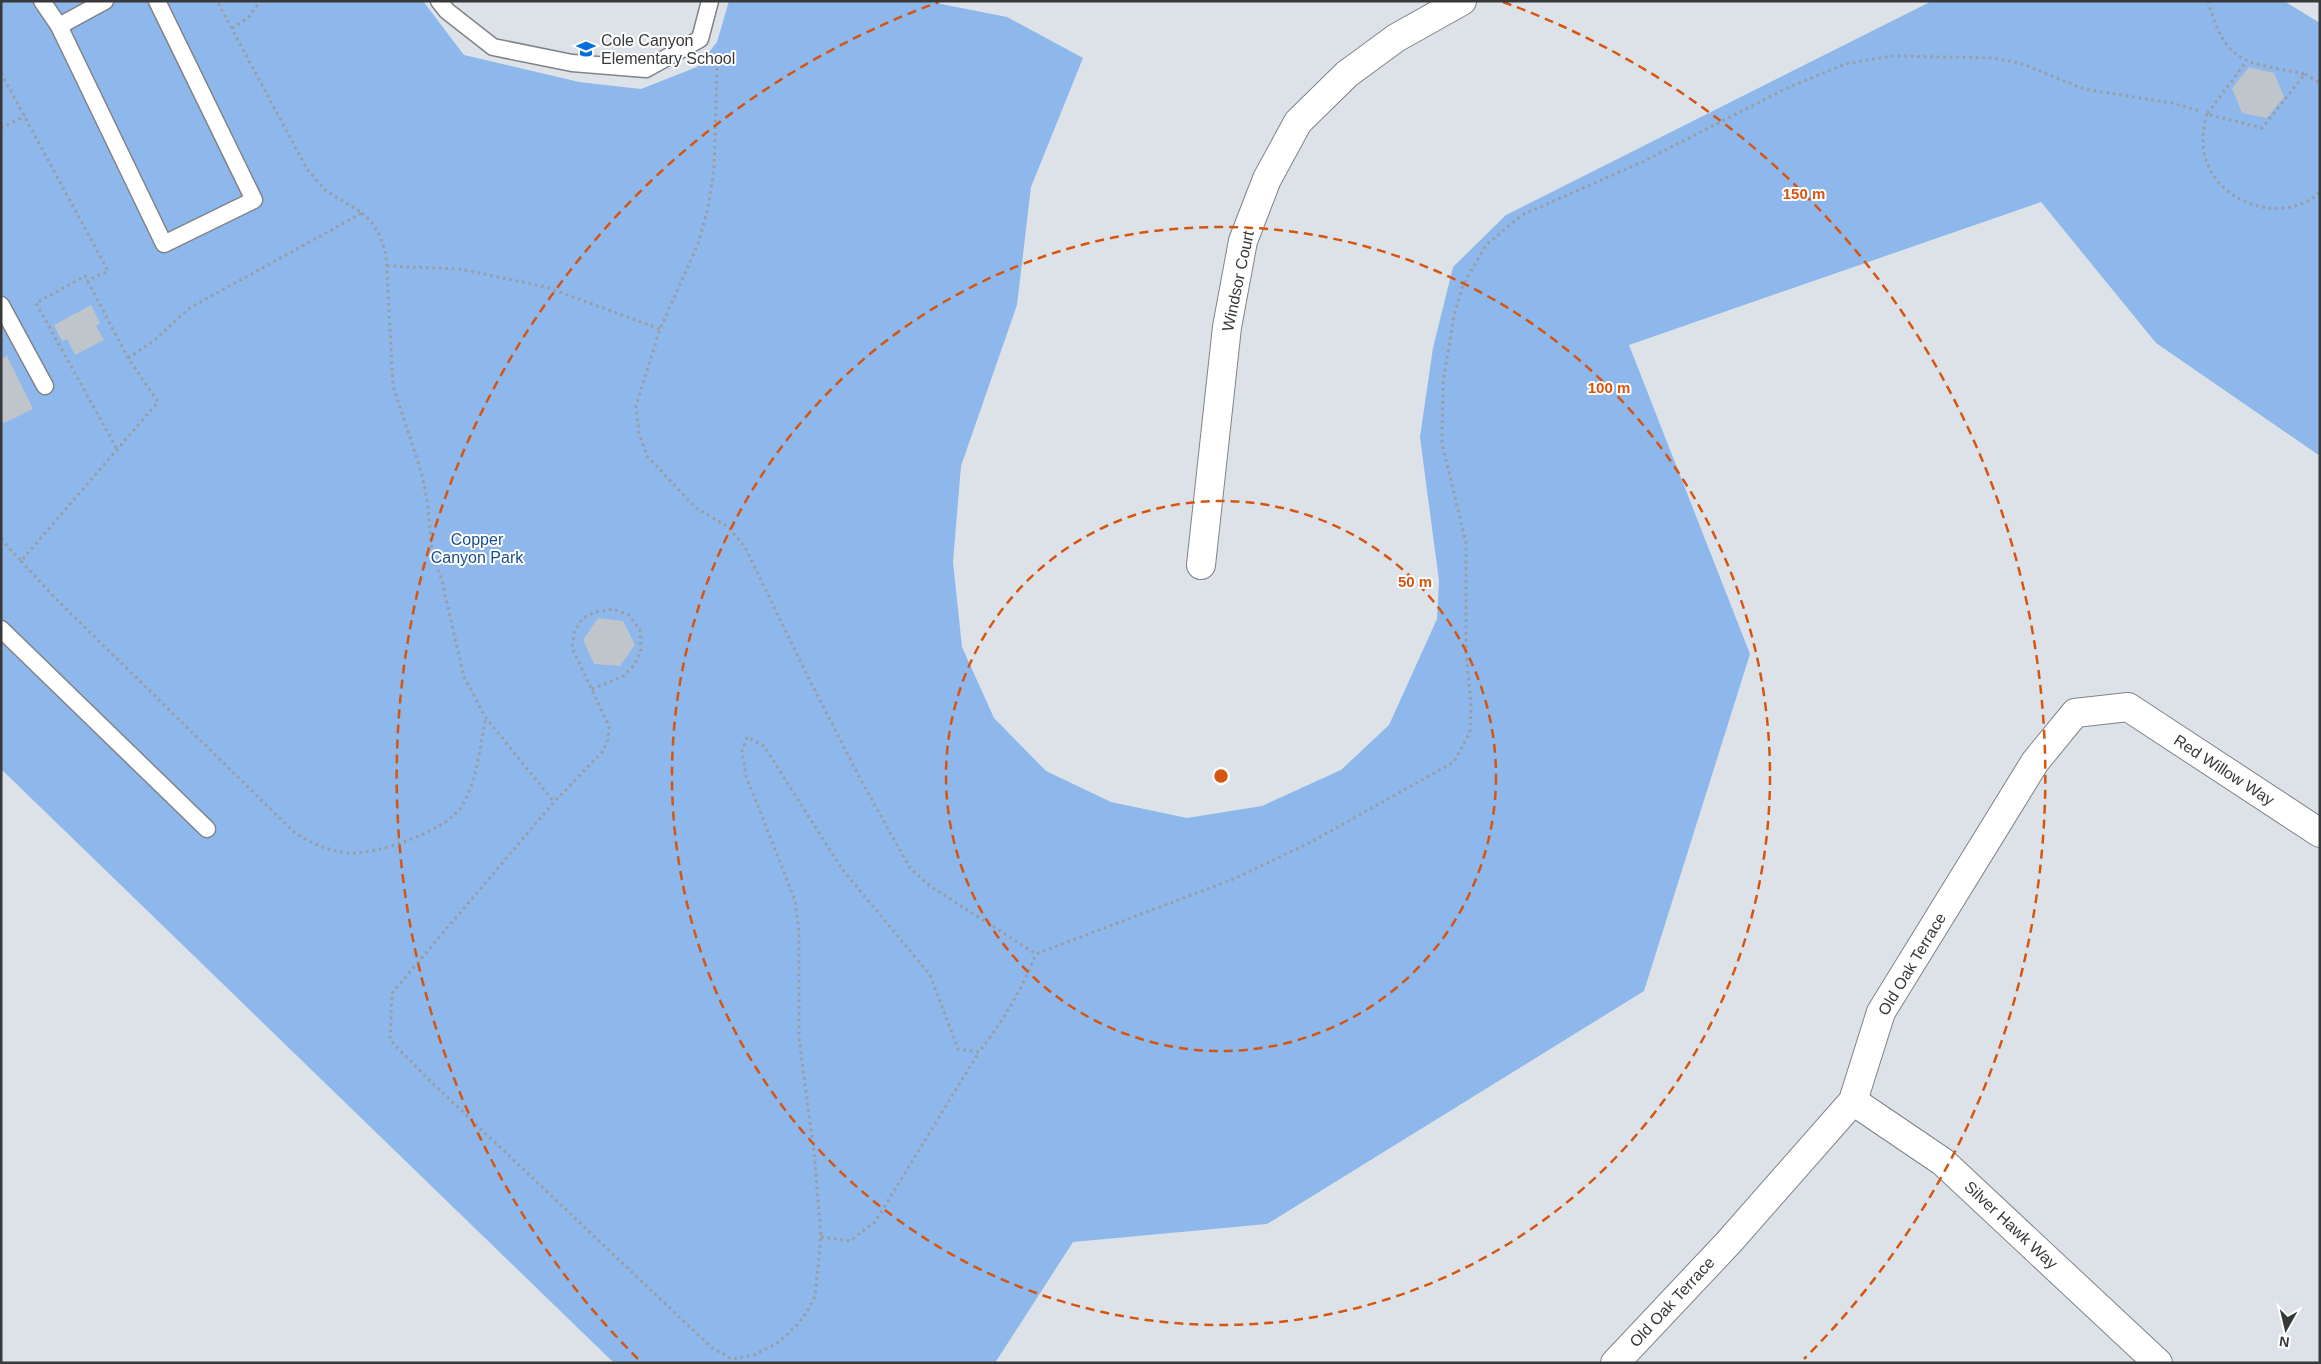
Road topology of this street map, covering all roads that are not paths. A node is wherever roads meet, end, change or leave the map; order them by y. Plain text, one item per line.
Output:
1 (42, 1) edge
2 (106, 1) edge
3 (157, 1) edge
4 (439, 1) edge
5 (710, 1) edge
6 (1462, 1) edge
7 (59, 26) junction
8 (1, 305) edge
9 (45, 386) dead end
10 (1201, 565) dead end
11 (1, 629) edge
12 (2128, 707) joint
13 (207, 829) dead end
14 (2320, 833) edge
15 (1853, 1101) junction
16 (1615, 1363) edge
17 (2158, 1363) edge

1 - 7 lane
2 - 7 lane
3 - 7 lane
4 - 5 lane
6 - 10 street, Windsor Court
8 - 9 lane
11 - 13 lane
12 - 14 street, Red Willow Way
12 - 15 street, Old Oak Terrace
15 - 16 street, Old Oak Terrace
15 - 17 street, Silver Hawk Way

